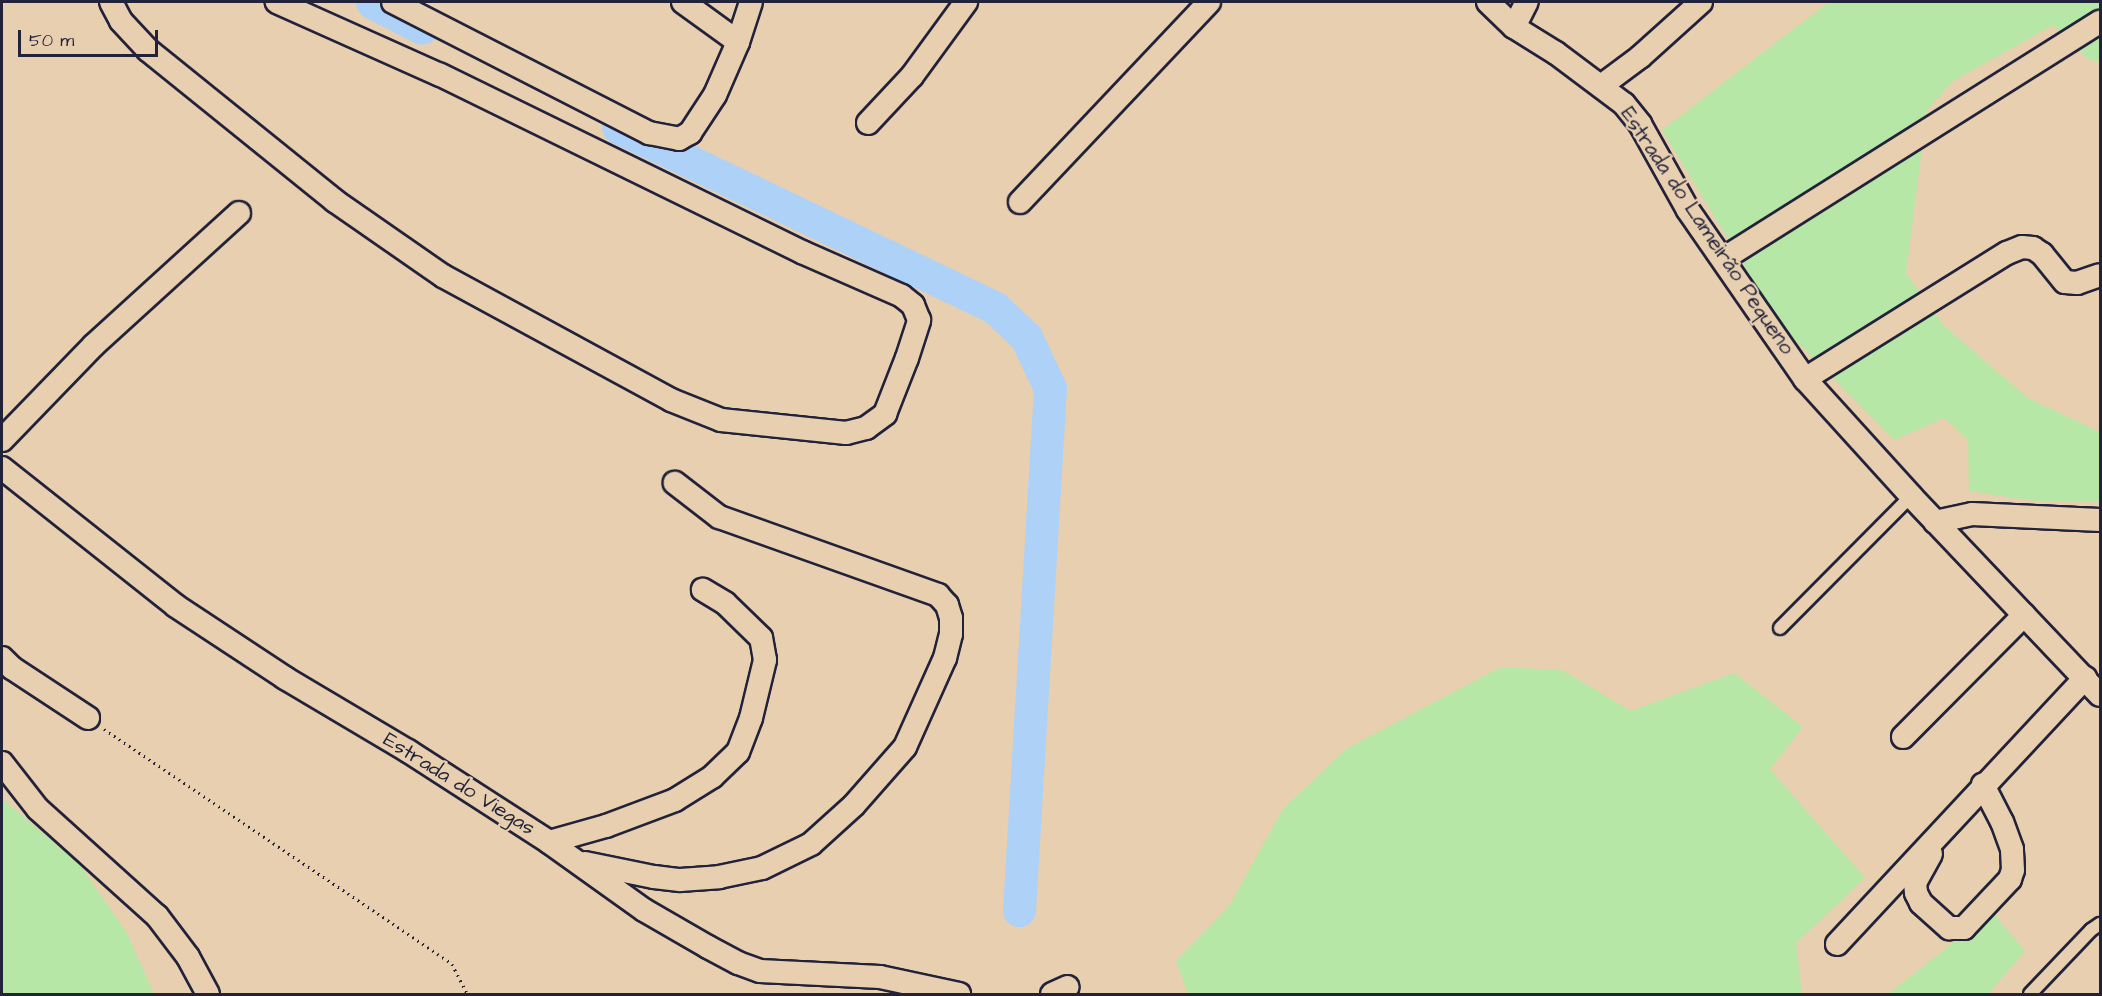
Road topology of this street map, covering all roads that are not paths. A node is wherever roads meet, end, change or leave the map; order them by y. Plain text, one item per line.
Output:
1 (111, 2) edge
2 (278, 2) edge
3 (393, 2) edge
4 (683, 2) edge
5 (751, 2) edge
6 (966, 2) edge
7 (1209, 2) edge
8 (1488, 2) edge
9 (1527, 2) edge
10 (1701, 2) edge
11 (2100, 22) edge
12 (1514, 27) junction
13 (738, 42) junction
14 (1601, 86) junction
15 (868, 123) dead end
16 (1020, 202) dead end
17 (239, 213) dead end
18 (1723, 259) junction
19 (2100, 274) edge
20 (1805, 380) junction
21 (2, 440) edge
22 (2, 468) edge
23 (675, 483) dead end
24 (1911, 496) junction
25 (2100, 520) edge
26 (1935, 522) junction
27 (703, 590) dead end
28 (2025, 615) junction
29 (1780, 628) dead end
30 (2, 658) edge
31 (2085, 678) junction
32 (2100, 695) edge
33 (88, 718) road end
34 (1903, 737) dead end
35 (2, 763) edge
36 (1983, 785) junction
37 (1945, 826) junction
38 (549, 842) junction
39 (576, 861) junction
40 (2100, 924) edge
41 (1837, 944) dead end
42 (208, 994) edge
43 (959, 994) edge
44 (2030, 994) edge

1 - 2 street
3 - 13 street
4 - 13 street
5 - 13 street
6 - 15 street
7 - 16 street
8 - 12 street, Estrada do Lameirão Pequeno
9 - 12 street
10 - 14 street
11 - 18 street
12 - 14 street, Estrada do Lameirão Pequeno
14 - 18 street, Estrada do Lameirão Pequeno
17 - 21 street
18 - 20 street, Estrada do Lameirão Pequeno
19 - 20 street
20 - 24 street, Estrada do Lameirão Pequeno
22 - 38 street, Estrada do Viegas
23 - 39 street
24 - 26 street, Estrada do Lameirão Pequeno
24 - 29 lane
25 - 26 street
26 - 28 street, Estrada do Lameirão Pequeno
27 - 38 street
28 - 31 street, Estrada do Lameirão Pequeno
28 - 34 street
30 - 33 street
31 - 32 street, Estrada do Lameirão Pequeno
31 - 36 street
35 - 42 street
36 - 37 street
36 - 37 street
37 - 41 street
38 - 39 street, Estrada do Viegas
39 - 43 street, Estrada do Viegas
40 - 44 lane

